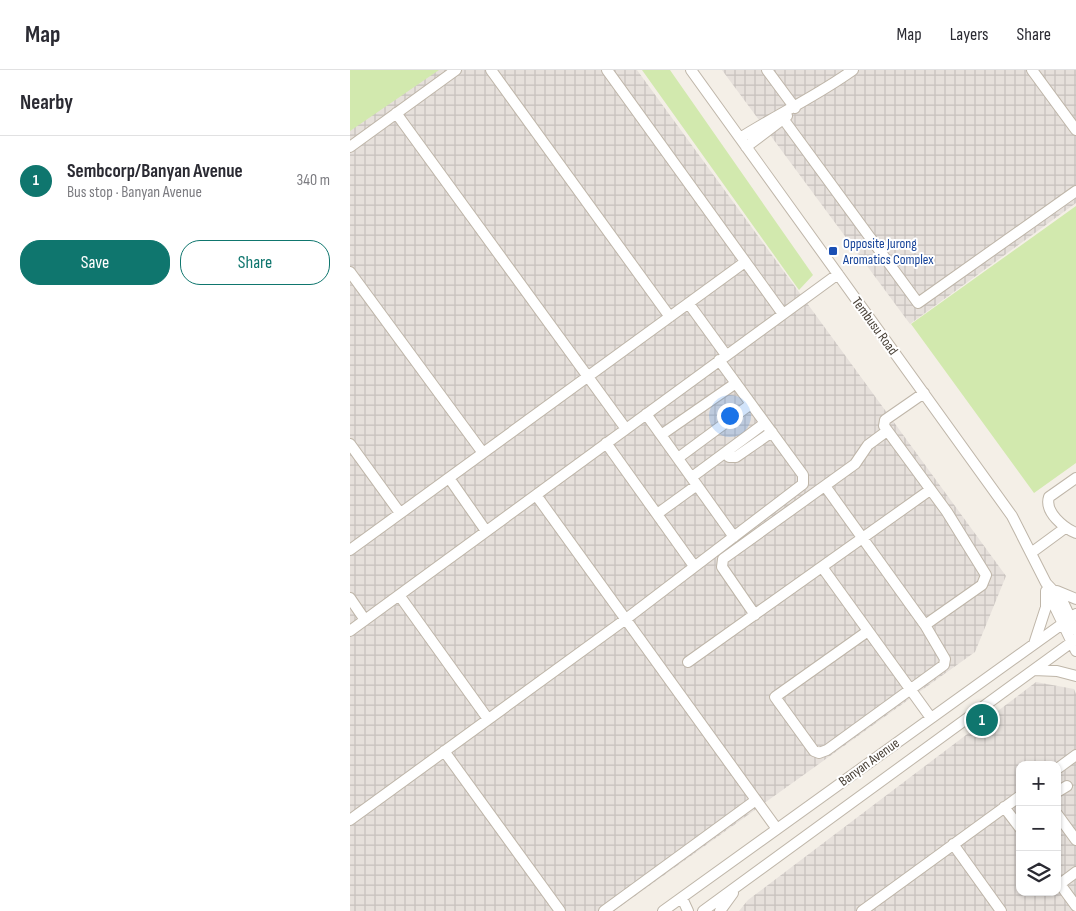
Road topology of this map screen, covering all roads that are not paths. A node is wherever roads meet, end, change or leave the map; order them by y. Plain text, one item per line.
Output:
1 (456, 70) edge
2 (491, 70) edge
3 (606, 70) edge
4 (691, 70) edge
5 (767, 70) edge
6 (853, 70) edge
7 (1032, 70) edge
8 (795, 108) junction
9 (396, 113) junction
10 (784, 120) junction
11 (1076, 130) edge
12 (740, 138) junction
13 (350, 147) edge
14 (746, 147) junction
15 (1076, 191) edge
16 (746, 262) junction
17 (350, 272) edge
18 (838, 274) junction
19 (689, 304) junction
20 (783, 314) junction
21 (670, 317) junction
22 (723, 358) junction
23 (588, 377) junction
24 (736, 383) junction
25 (924, 393) junction
26 (751, 404) junction
27 (646, 414) junction
28 (765, 423) junction
29 (626, 429) junction
30 (772, 432) junction
31 (887, 432) junction
32 (662, 436) junction
33 (606, 443) junction
34 (350, 444) edge
35 (483, 453) junction
36 (725, 453) junction
37 (678, 458) junction
38 (449, 478) junction
39 (1076, 478) edge
40 (694, 481) junction
41 (824, 486) junction
42 (930, 490) junction
43 (536, 495) junction
44 (400, 513) junction
45 (657, 514) junction
46 (1064, 528) junction
47 (486, 531) junction
48 (1076, 533) edge
49 (734, 537) junction
50 (862, 538) junction
51 (350, 550) edge
52 (1031, 553) junction
53 (694, 566) junction
54 (822, 567) junction
55 (1048, 586) junction
56 (399, 595) junction
57 (350, 598) edge
58 (1076, 599) edge
59 (755, 615) junction
60 (1070, 618) edge
61 (626, 619) junction
62 (365, 620) junction
63 (925, 625) junction
64 (1076, 630) edge
65 (350, 631) edge
66 (868, 631) junction
67 (1034, 644) junction
68 (1075, 644) edge
69 (688, 662) dead end
70 (1034, 670) junction
71 (1076, 676) edge
72 (911, 690) junction
73 (931, 718) junction
74 (488, 719) junction
75 (444, 751) junction
76 (1074, 760) edge
77 (1061, 766) edge
78 (1067, 786) dead end
79 (1061, 790) edge
80 (1016, 799) edge
81 (756, 800) junction
82 (1004, 807) junction
83 (1061, 819) edge
84 (350, 820) edge
85 (1016, 823) edge
86 (777, 829) junction
87 (1076, 840) edge
88 (953, 844) junction
89 (1076, 872) edge
90 (1061, 881) edge
91 (1061, 885) edge
92 (738, 886) junction
93 (682, 898) junction
94 (1076, 906) edge
95 (873, 908) edge
96 (560, 911) edge
97 (604, 911) edge
98 (664, 911) edge
99 (688, 911) edge
100 (703, 911) edge
101 (720, 911) edge
102 (862, 911) edge
103 (1001, 911) edge

1 - 9 street
2 - 21 street
3 - 16 street
4 - 12 street, Tembusu Road
5 - 8 street
6 - 8 street
7 - 11 street
8 - 10 street
8 - 12 street
9 - 13 street
9 - 23 street
10 - 14 street
10 - 15 street
12 - 14 street, Tembusu Road
14 - 18 street, Tembusu Road
16 - 19 street
16 - 20 street
17 - 35 street
18 - 20 street
18 - 25 street, Tembusu Road
19 - 21 street
19 - 22 street
20 - 22 street
21 - 23 street
22 - 24 street
22 - 27 street
23 - 29 street
23 - 35 street
24 - 26 street
24 - 32 street
25 - 31 street
25 - 52 street, Tembusu Road
26 - 28 street
26 - 37 street
27 - 29 street
27 - 32 street
28 - 30 street
28 - 36 street
29 - 33 street
30 - 36 street
30 - 49 street
31 - 41 street
31 - 42 street
32 - 37 street
33 - 43 street
33 - 45 street
34 - 44 street
35 - 38 street
36 - 40 street
37 - 40 street
38 - 44 street
38 - 47 street
39 - 46 street
40 - 45 street
40 - 49 street
41 - 50 street
41 - 59 street
42 - 50 street
42 - 63 street
43 - 47 street
43 - 61 street
44 - 51 street
45 - 53 street
46 - 48 street
46 - 52 street
47 - 56 street
49 - 53 street
50 - 54 street
50 - 63 street
52 - 55 street, Tembusu Road
53 - 61 street
54 - 59 street
54 - 66 street
55 - 58 street
55 - 60 street, Tembusu Road
55 - 67 street
56 - 62 street
56 - 74 street
57 - 62 street
59 - 69 street
60 - 64 street
60 - 67 street, Banyan Avenue
60 - 68 street
61 - 74 street
61 - 81 street
62 - 65 street
63 - 72 street
66 - 72 street
66 - 72 street
67 - 73 street, Banyan Avenue
68 - 70 street, Banyan Avenue
70 - 71 street
70 - 92 street, Banyan Avenue
72 - 73 street
73 - 86 street, Banyan Avenue
74 - 75 street
75 - 84 street
75 - 96 street
76 - 77 street
78 - 79 street
80 - 82 street
81 - 86 street
81 - 97 street
82 - 85 street
82 - 88 street
83 - 87 street
86 - 93 street, Banyan Avenue
88 - 95 street
88 - 103 street
89 - 90 street
91 - 94 street
92 - 100 street, Banyan Avenue
92 - 101 street
93 - 98 street, Banyan Avenue
93 - 99 street
95 - 102 street

